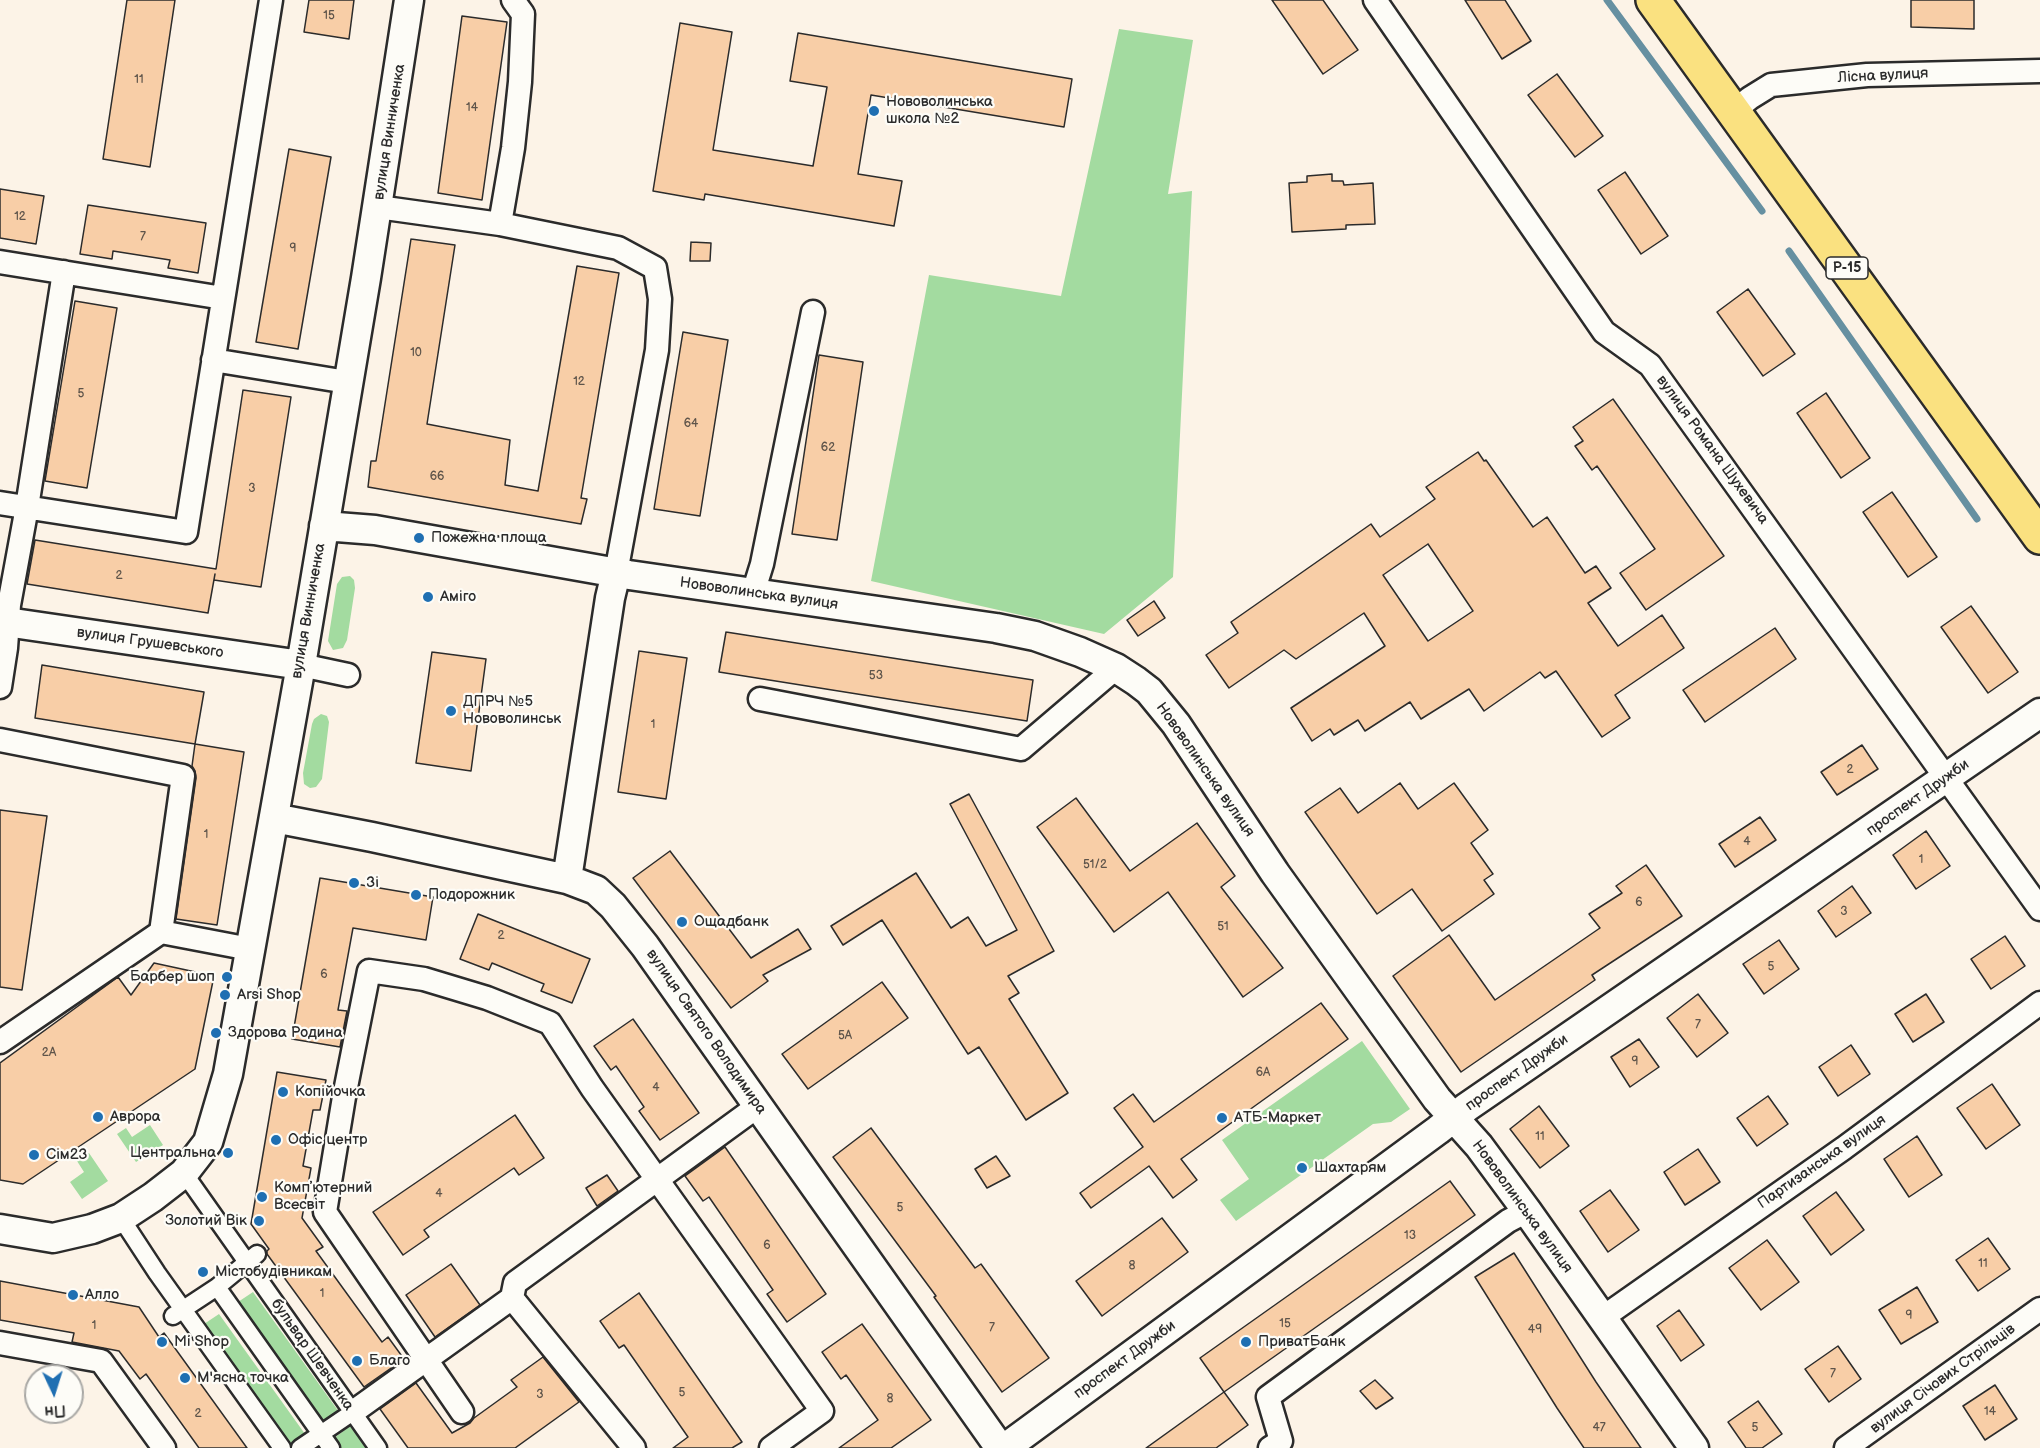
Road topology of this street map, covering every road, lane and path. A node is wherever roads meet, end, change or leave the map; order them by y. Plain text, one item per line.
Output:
1 (271, 0) edge
2 (410, 0) edge
3 (513, 0) edge
4 (1376, 0) edge
5 (1653, 0) edge
6 (2040, 71) edge
7 (1734, 111) junction
8 (378, 207) junction
9 (500, 224) junction
10 (0, 262) edge
11 (64, 272) junction
12 (224, 298) junction
13 (813, 312) dead end
14 (213, 360) junction
15 (347, 382) junction
16 (0, 503) edge
17 (27, 507) junction
18 (324, 526) junction
19 (2040, 537) edge
20 (616, 573) junction
21 (753, 593) junction
22 (4, 621) edge
23 (301, 665) junction
24 (1116, 668) junction
25 (348, 675) dead end
26 (0, 687) edge
27 (760, 699) dead end
28 (2040, 713) edge
29 (0, 740) edge
30 (1947, 778) junction
31 (274, 818) junction
32 (567, 879) junction
33 (2040, 909) edge
34 (161, 932) junction
35 (250, 949) junction
36 (2040, 1003) edge
37 (0, 1042) edge
38 (758, 1106) junction
39 (1453, 1118) junction
40 (184, 1173) junction
41 (657, 1179) junction
42 (1527, 1211) junction
43 (121, 1218) junction
44 (0, 1229) edge
45 (252, 1259) junction
46 (217, 1287) junction
47 (512, 1298) junction
48 (2040, 1309) edge
49 (178, 1312) junction
50 (1602, 1318) junction
51 (0, 1343) edge
52 (425, 1359) junction
53 (353, 1412) junction
54 (462, 1412) dead end
55 (320, 1433) junction
56 (164, 1448) edge
57 (282, 1448) edge
58 (300, 1448) edge
59 (331, 1448) edge
60 (378, 1448) edge
61 (634, 1448) edge
62 (771, 1448) edge
63 (1003, 1448) edge
64 (1270, 1448) edge
65 (1694, 1448) edge
66 (1846, 1448) edge

1 - 12 street
2 - 8 street, вулиця Винниченка
3 - 9 street
4 - 30 street, вулиця Романа Шухевича
5 - 7 main road, Р-15
6 - 7 street, Лісна вулиця
7 - 19 main road, Р-15
8 - 9 street
8 - 15 street, вулиця Винниченка
9 - 20 street
10 - 11 street
11 - 12 street
11 - 17 street
12 - 14 street
13 - 21 street
14 - 15 street
14 - 17 street
15 - 18 street, вулиця Винниченка
16 - 17 street
17 - 22 street
18 - 20 street, Нововолинська вулиця
18 - 23 street, вулиця Винниченка
20 - 21 street, Нововолинська вулиця
20 - 32 street
21 - 24 street, Нововолинська вулиця
22 - 23 street, вулиця Грушевського
22 - 26 street
23 - 25 street
23 - 31 street, вулиця Винниченка
24 - 27 street
24 - 39 street, Нововолинська вулиця
28 - 30 street, проспект Дружби
29 - 34 street
30 - 33 street, вулиця Романа Шухевича
30 - 39 street, проспект Дружби
31 - 32 street, вулиця Святого Володимира
31 - 35 street, вулиця Винниченка
32 - 38 street, вулиця Святого Володимира
34 - 35 street
34 - 37 street
35 - 40 street, вулиця Винниченка
36 - 50 street, Партизанська вулиця
38 - 41 street
38 - 63 street, вулиця Святого Володимира
39 - 42 street, Нововолинська вулиця
39 - 63 street, проспект Дружби
40 - 43 street, вулиця Винниченка
40 - 45 street, бульвар Шевченка
41 - 47 street
41 - 52 street
41 - 62 street
42 - 50 street, Нововолинська вулиця
42 - 64 street
43 - 44 street, вулиця Винниченка
43 - 49 street
45 - 46 street
45 - 53 street, бульвар Шевченка
46 - 49 street
46 - 55 street
47 - 52 street
47 - 61 street
48 - 66 street, вулиця Січових Стрільців
49 - 57 street
50 - 65 street, Нововолинська вулиця
51 - 56 street
52 - 53 street
52 - 54 street
53 - 55 street
53 - 60 street, бульвар Шевченка
55 - 58 street
55 - 59 street

